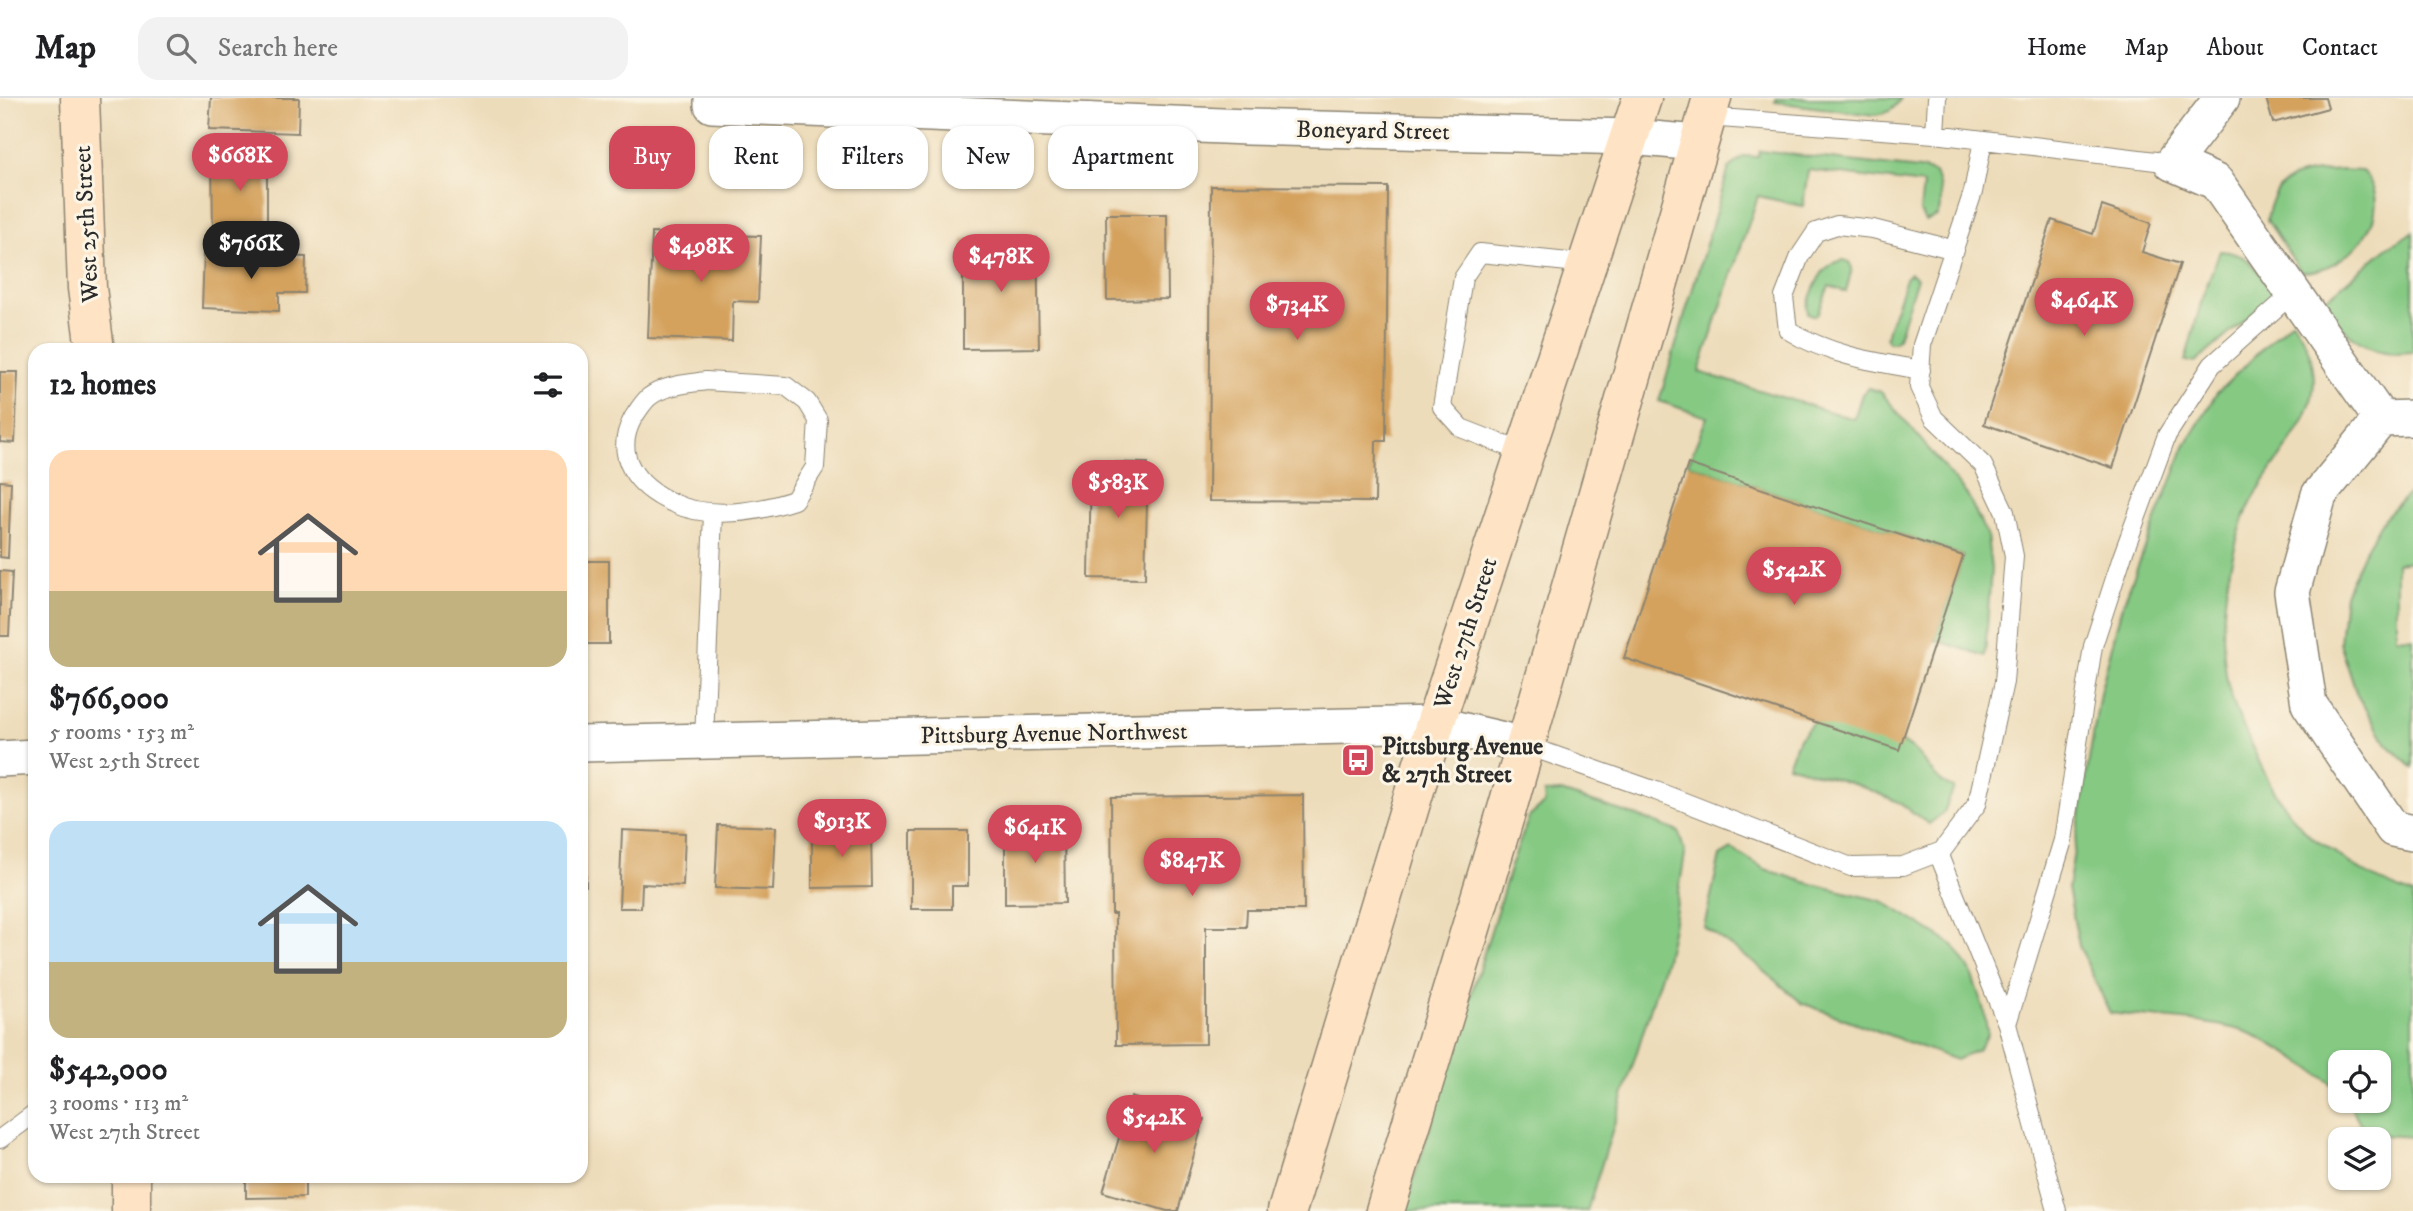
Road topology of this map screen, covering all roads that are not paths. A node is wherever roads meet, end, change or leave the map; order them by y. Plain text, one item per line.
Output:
1 (80, 98) edge
2 (1642, 98) edge
3 (1937, 98) edge
4 (2222, 98) edge
5 (712, 102) edge
6 (1247, 113) edge
7 (1705, 119) edge
8 (1935, 134) junction
9 (1630, 137) junction
10 (1983, 139) junction
11 (2172, 163) junction
12 (1955, 250) junction
13 (1588, 264) junction
14 (2293, 293) junction
15 (94, 343) edge
16 (1920, 370) junction
17 (2397, 418) edge
18 (1525, 453) junction
19 (713, 513) junction
20 (1435, 724) junction
21 (704, 741) junction
22 (588, 744) edge
23 (1525, 745) junction
24 (28, 757) edge
25 (0, 759) edge
26 (2413, 833) edge
27 (1938, 853) junction
28 (2007, 1024) junction
29 (28, 1118) edge
30 (0, 1139) edge
31 (131, 1183) edge
32 (131, 1211) edge
33 (1287, 1211) edge
34 (1385, 1211) edge
35 (2057, 1211) edge

1 - 15 street, West 25th Street
2 - 9 street, West 27th Street
3 - 8 lane
4 - 11 street
5 - 6 street, Boneyard Street
6 - 9 street, Boneyard Street
7 - 8 lane
7 - 9 street, Boneyard Street
7 - 23 street
8 - 10 lane
9 - 13 street, West 27th Street
10 - 11 lane
10 - 12 lane
11 - 14 street
12 - 16 lane
12 - 16 lane
13 - 18 street, West 27th Street
13 - 18 lane
14 - 17 street
14 - 28 lane
16 - 27 lane
17 - 26 street
18 - 20 street, West 27th Street
19 - 19 lane
19 - 21 lane
20 - 21 street, Pittsburg Avenue Northwest
20 - 23 street, Pittsburg Avenue Northwest
20 - 33 street, West 27th Street
21 - 22 street, Pittsburg Avenue Northwest
23 - 27 lane
23 - 34 street
24 - 25 street
27 - 28 lane
28 - 35 lane
29 - 30 lane
31 - 32 street

